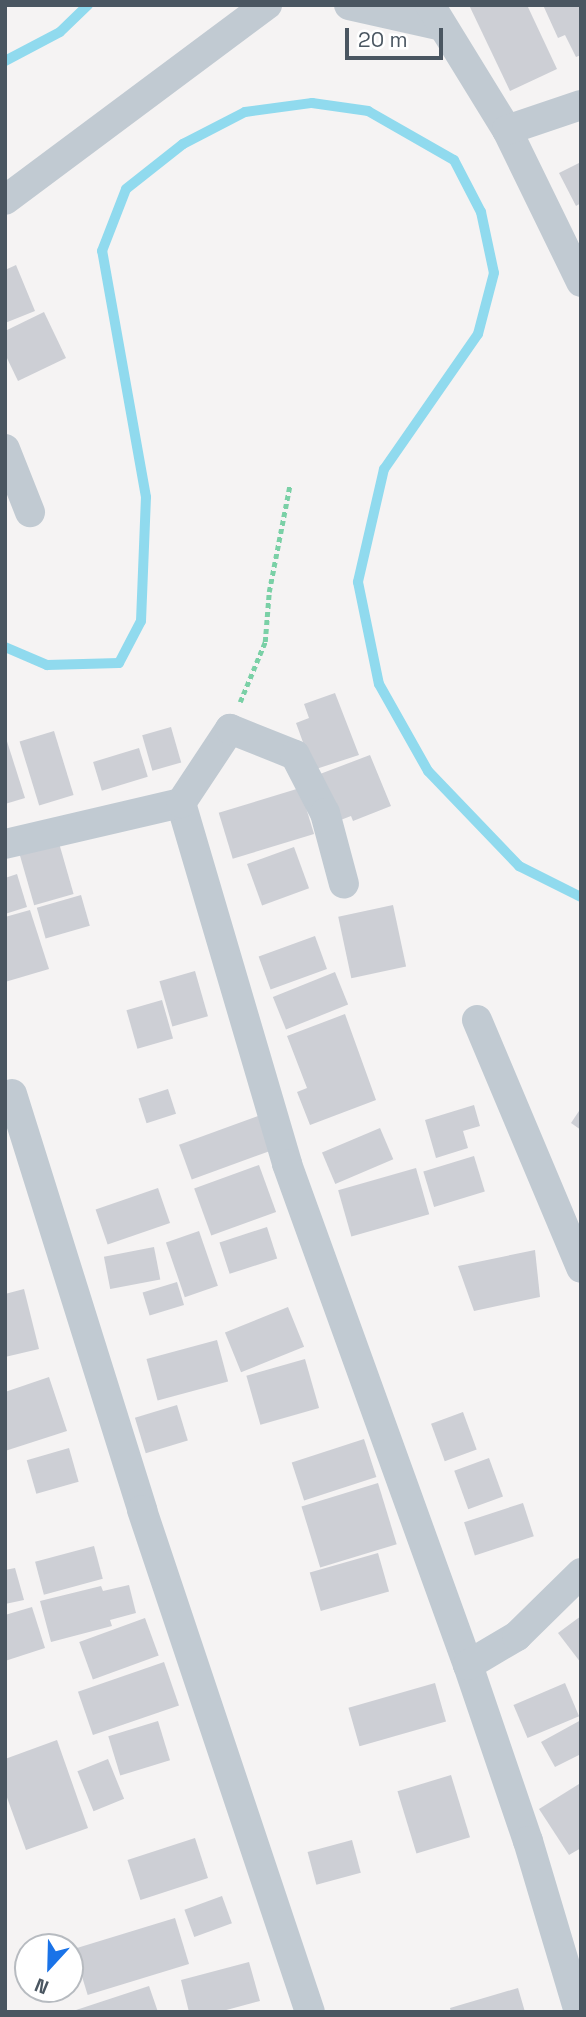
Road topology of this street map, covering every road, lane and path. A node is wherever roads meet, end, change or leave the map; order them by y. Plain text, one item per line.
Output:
1 (267, 5) edge
2 (349, 5) edge
3 (436, 16) edge
4 (581, 105) edge
5 (507, 130) junction
6 (5, 200) edge
7 (581, 282) edge
8 (5, 449) edge
9 (290, 484) dead end
10 (30, 512) dead end
11 (230, 729) junction
12 (181, 803) junction
13 (5, 844) edge
14 (344, 884) dead end
15 (477, 1020) dead end
16 (12, 1094) dead end
17 (581, 1268) edge
18 (581, 1573) edge
19 (468, 1665) junction
20 (310, 2012) edge
21 (579, 2012) edge

1 - 6 street
2 - 3 street
3 - 5 street
4 - 5 street
5 - 7 street
8 - 10 street
9 - 11 path
11 - 12 street
11 - 14 street
12 - 13 street
12 - 19 street
15 - 17 street
16 - 20 street
18 - 19 street
19 - 21 street

